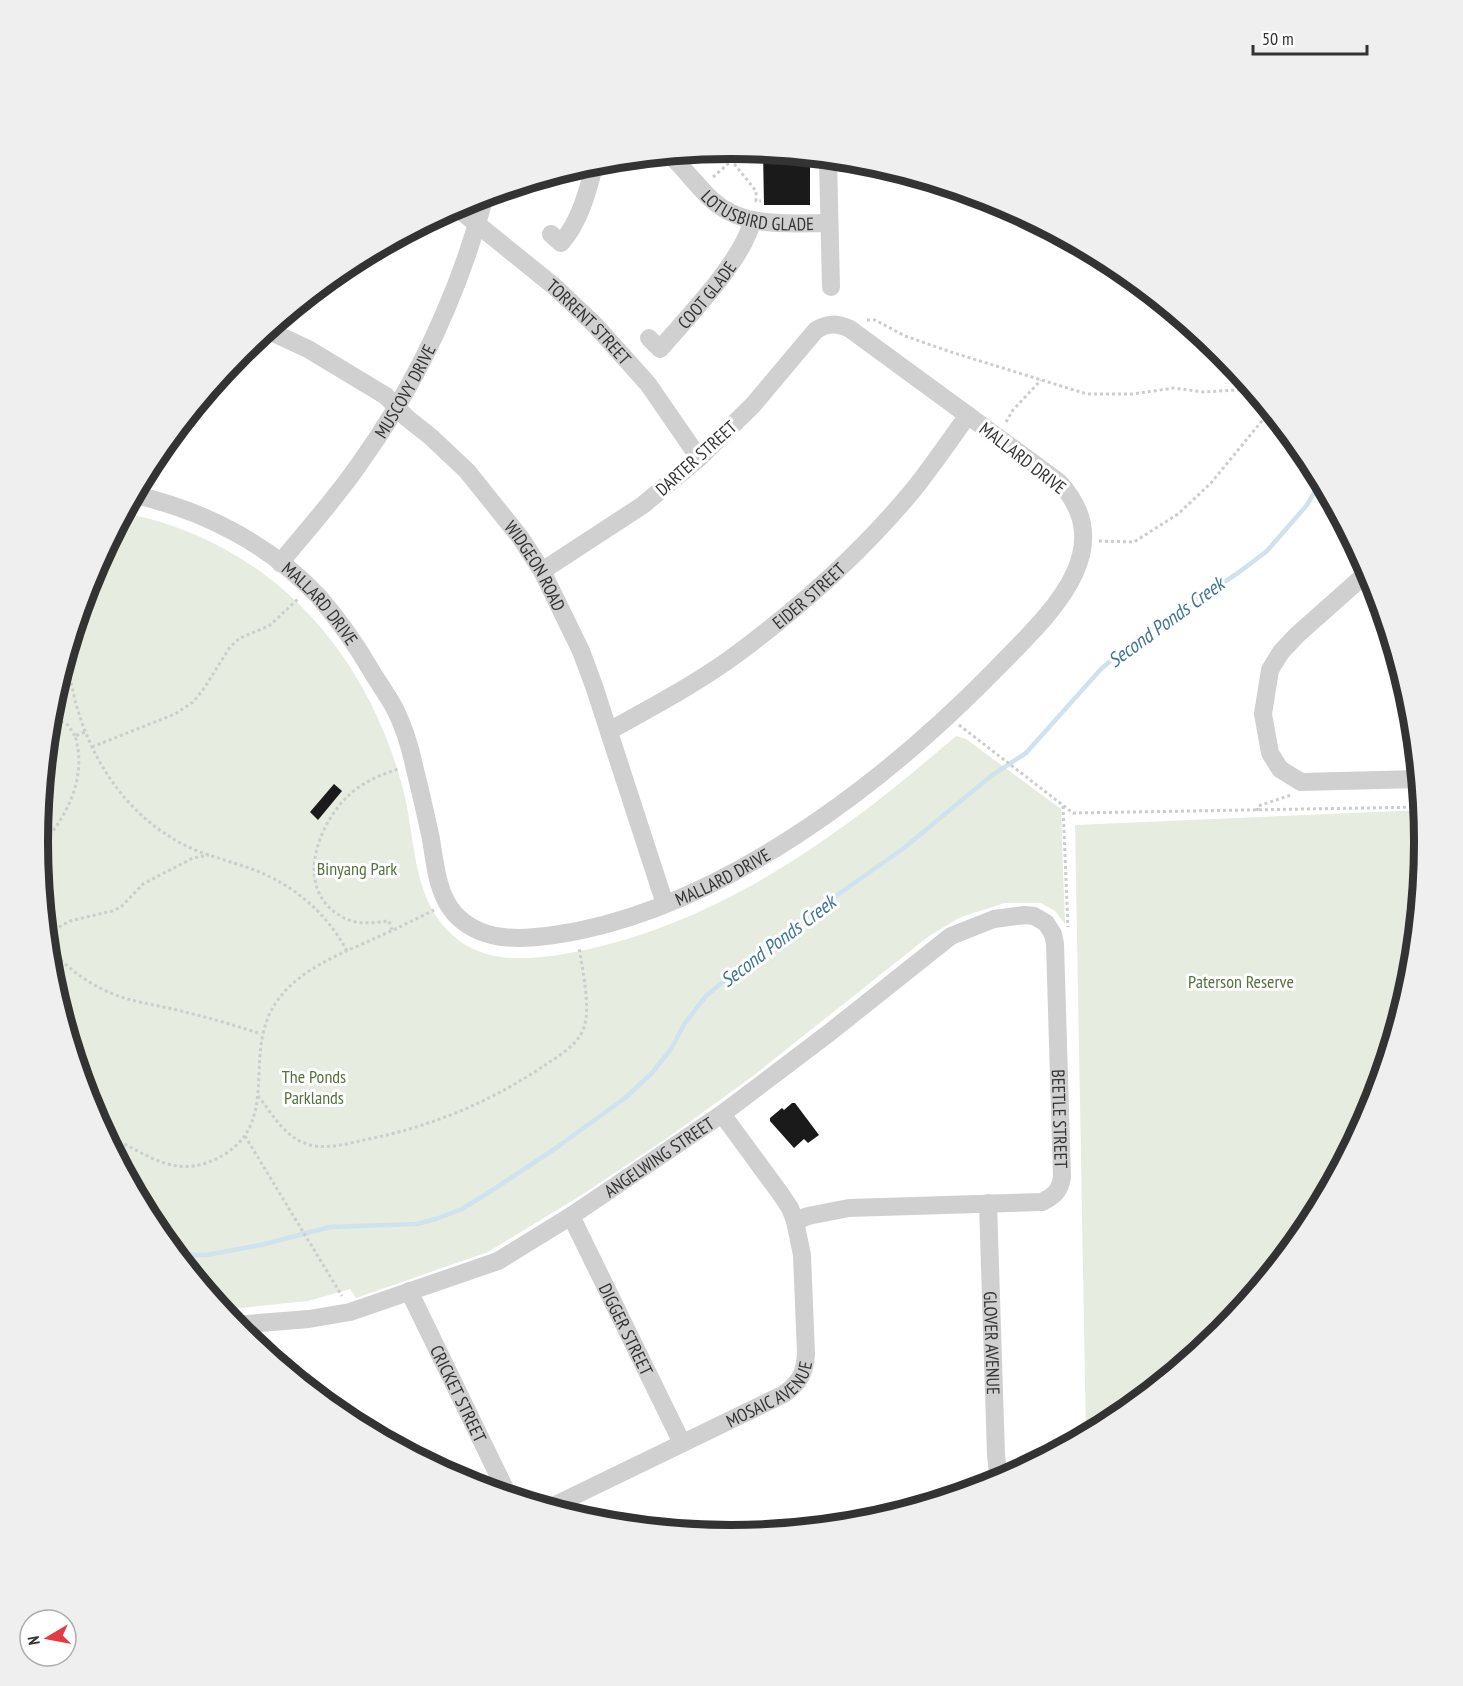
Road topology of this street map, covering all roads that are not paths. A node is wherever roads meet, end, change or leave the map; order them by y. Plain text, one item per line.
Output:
1 (676, 162) edge
2 (828, 166) edge
3 (592, 174) edge
4 (482, 207) edge
5 (466, 214) edge
6 (752, 220) junction
7 (478, 223) junction
8 (829, 223) junction
9 (551, 234) dead end
10 (831, 287) dead end
11 (830, 324) joint
12 (276, 334) edge
13 (649, 338) dead end
14 (397, 406) junction
15 (968, 415) junction
16 (699, 458) junction
17 (143, 497) edge
18 (280, 563) junction
19 (542, 571) junction
20 (1361, 578) edge
21 (609, 731) junction
22 (1412, 779) edge
23 (664, 904) junction
24 (1046, 922) joint
25 (722, 1114) junction
26 (988, 1203) junction
27 (571, 1216) junction
28 (795, 1221) junction
29 (409, 1291) junction
30 (248, 1326) edge
31 (682, 1443) junction
32 (998, 1472) edge
33 (504, 1487) edge
34 (558, 1504) edge

1 - 6 street, LOTUSBIRD GLADE
2 - 8 street
3 - 9 street
4 - 7 street, MUSCOVY DRIVE
5 - 7 street, TORRENT STREET
6 - 8 street, LOTUSBIRD GLADE
6 - 13 street, COOT GLADE
7 - 14 street, MUSCOVY DRIVE
7 - 16 street, TORRENT STREET
8 - 10 street
11 - 15 street, MALLARD DRIVE
11 - 16 street, DARTER STREET
12 - 14 street, WIDGEON ROAD
14 - 18 street, MUSCOVY DRIVE
14 - 19 street, WIDGEON ROAD
15 - 21 street, EIDER STREET
15 - 23 street, MALLARD DRIVE
16 - 19 street, DARTER STREET
17 - 18 street, MALLARD DRIVE
18 - 23 street, MALLARD DRIVE
19 - 21 street, WIDGEON ROAD
20 - 22 street
21 - 23 street, WIDGEON ROAD
24 - 25 street, ANGELWING STREET
24 - 26 street, BEETLE STREET
25 - 27 street, ANGELWING STREET
25 - 28 street, MOSAIC AVENUE
26 - 28 street, BEETLE STREET
26 - 32 street, GLOVER AVENUE
27 - 29 street, ANGELWING STREET
27 - 31 street, DIGGER STREET
28 - 31 street, MOSAIC AVENUE
29 - 30 street, ANGELWING STREET
29 - 33 street, CRICKET STREET
31 - 34 street, MOSAIC AVENUE

